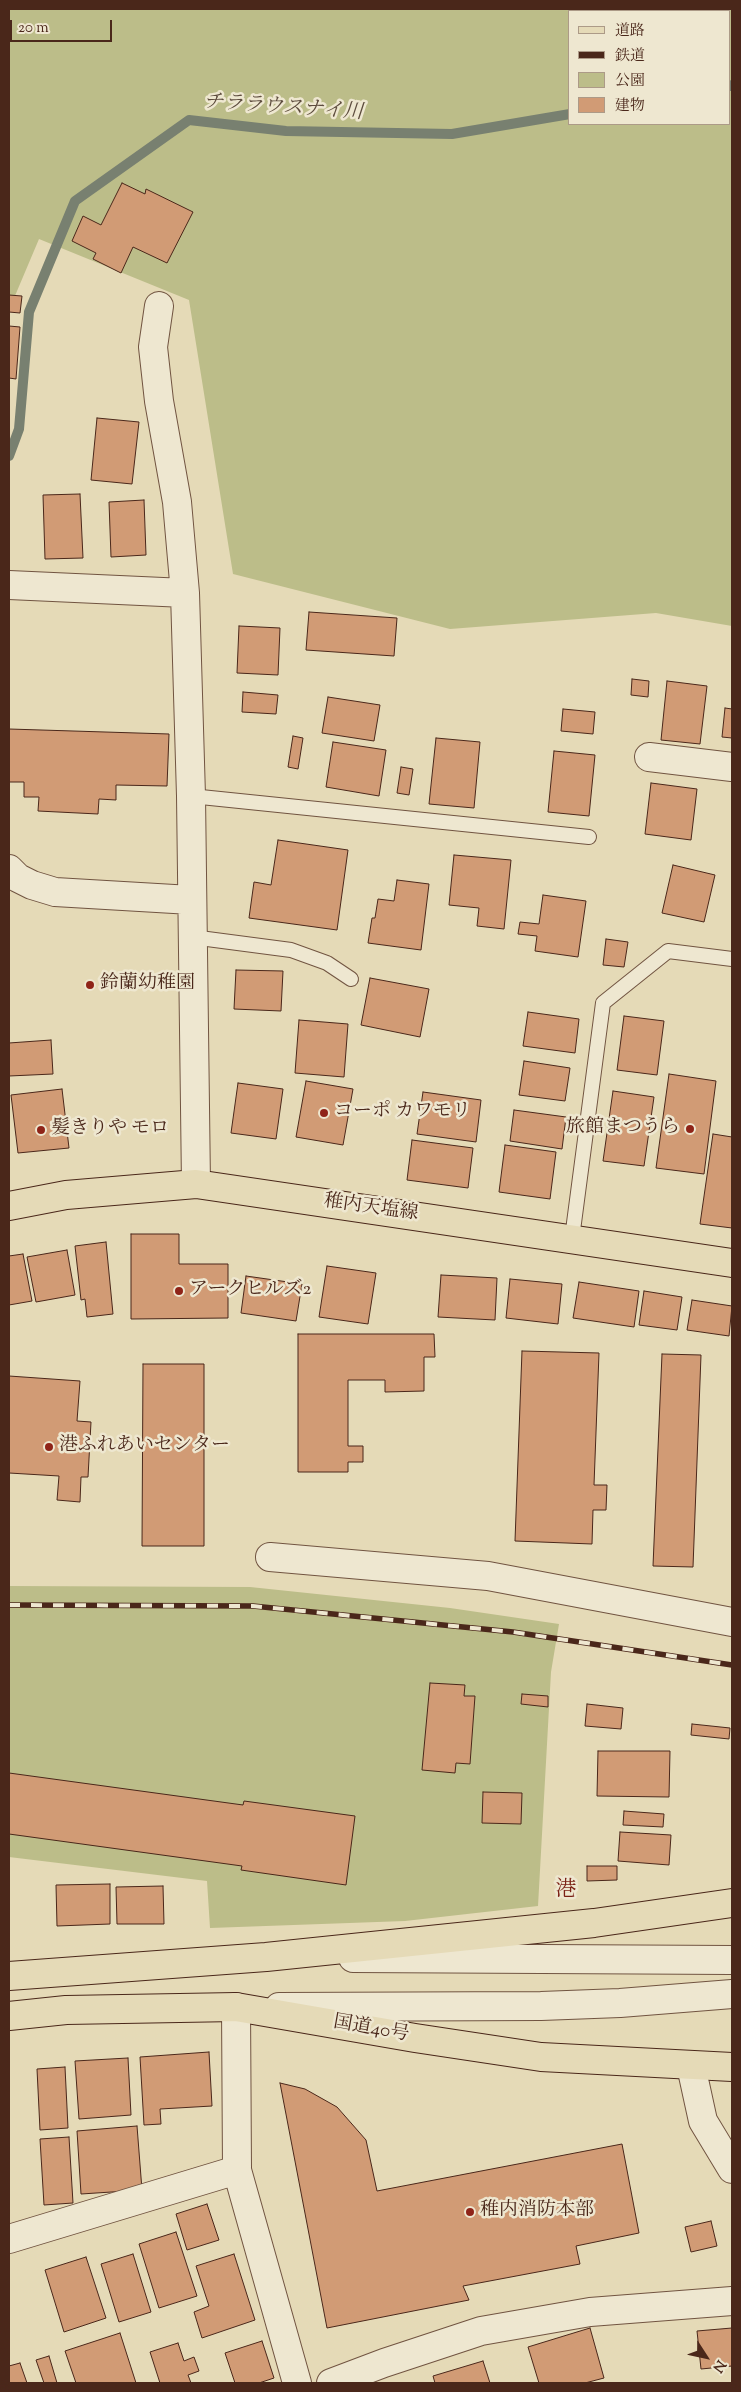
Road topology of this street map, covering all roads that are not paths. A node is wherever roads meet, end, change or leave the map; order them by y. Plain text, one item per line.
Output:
1 (159, 306) dead end
2 (9, 585) edge
3 (185, 593) junction
4 (648, 757) dead end
5 (732, 767) edge
6 (191, 796) junction
7 (589, 837) dead end
8 (9, 869) edge
9 (191, 900) junction
10 (192, 937) junction
11 (732, 959) edge
12 (351, 979) dead end
13 (196, 1184) junction
14 (9, 1206) edge
15 (572, 1238) junction
16 (732, 1262) edge
17 (270, 1557) dead end
18 (732, 1622) edge
19 (732, 1904) edge
20 (266, 1957) junction
21 (732, 1960) edge
22 (9, 1976) edge
23 (732, 1994) edge
24 (236, 2007) junction
25 (9, 2016) edge
26 (691, 2066) junction
27 (732, 2067) edge
28 (732, 2169) edge
29 (237, 2170) junction
30 (9, 2239) edge
31 (732, 2301) edge
32 (297, 2383) edge
33 (331, 2383) edge

1 - 3 street
2 - 3 street
3 - 6 street
4 - 5 street
6 - 7 lane
6 - 9 street
8 - 9 street
9 - 10 street
10 - 12 lane
10 - 13 street
11 - 15 lane
13 - 14 main road, 稚内天塩線
13 - 15 main road, 稚内天塩線
15 - 16 main road, 稚内天塩線
17 - 18 street
19 - 20 main road
20 - 21 street
20 - 22 main road
23 - 24 street
24 - 25 main road, 国道40号
24 - 26 main road, 国道40号
24 - 29 street
26 - 27 main road, 国道40号
26 - 28 street
29 - 30 street
29 - 32 street
31 - 33 street

